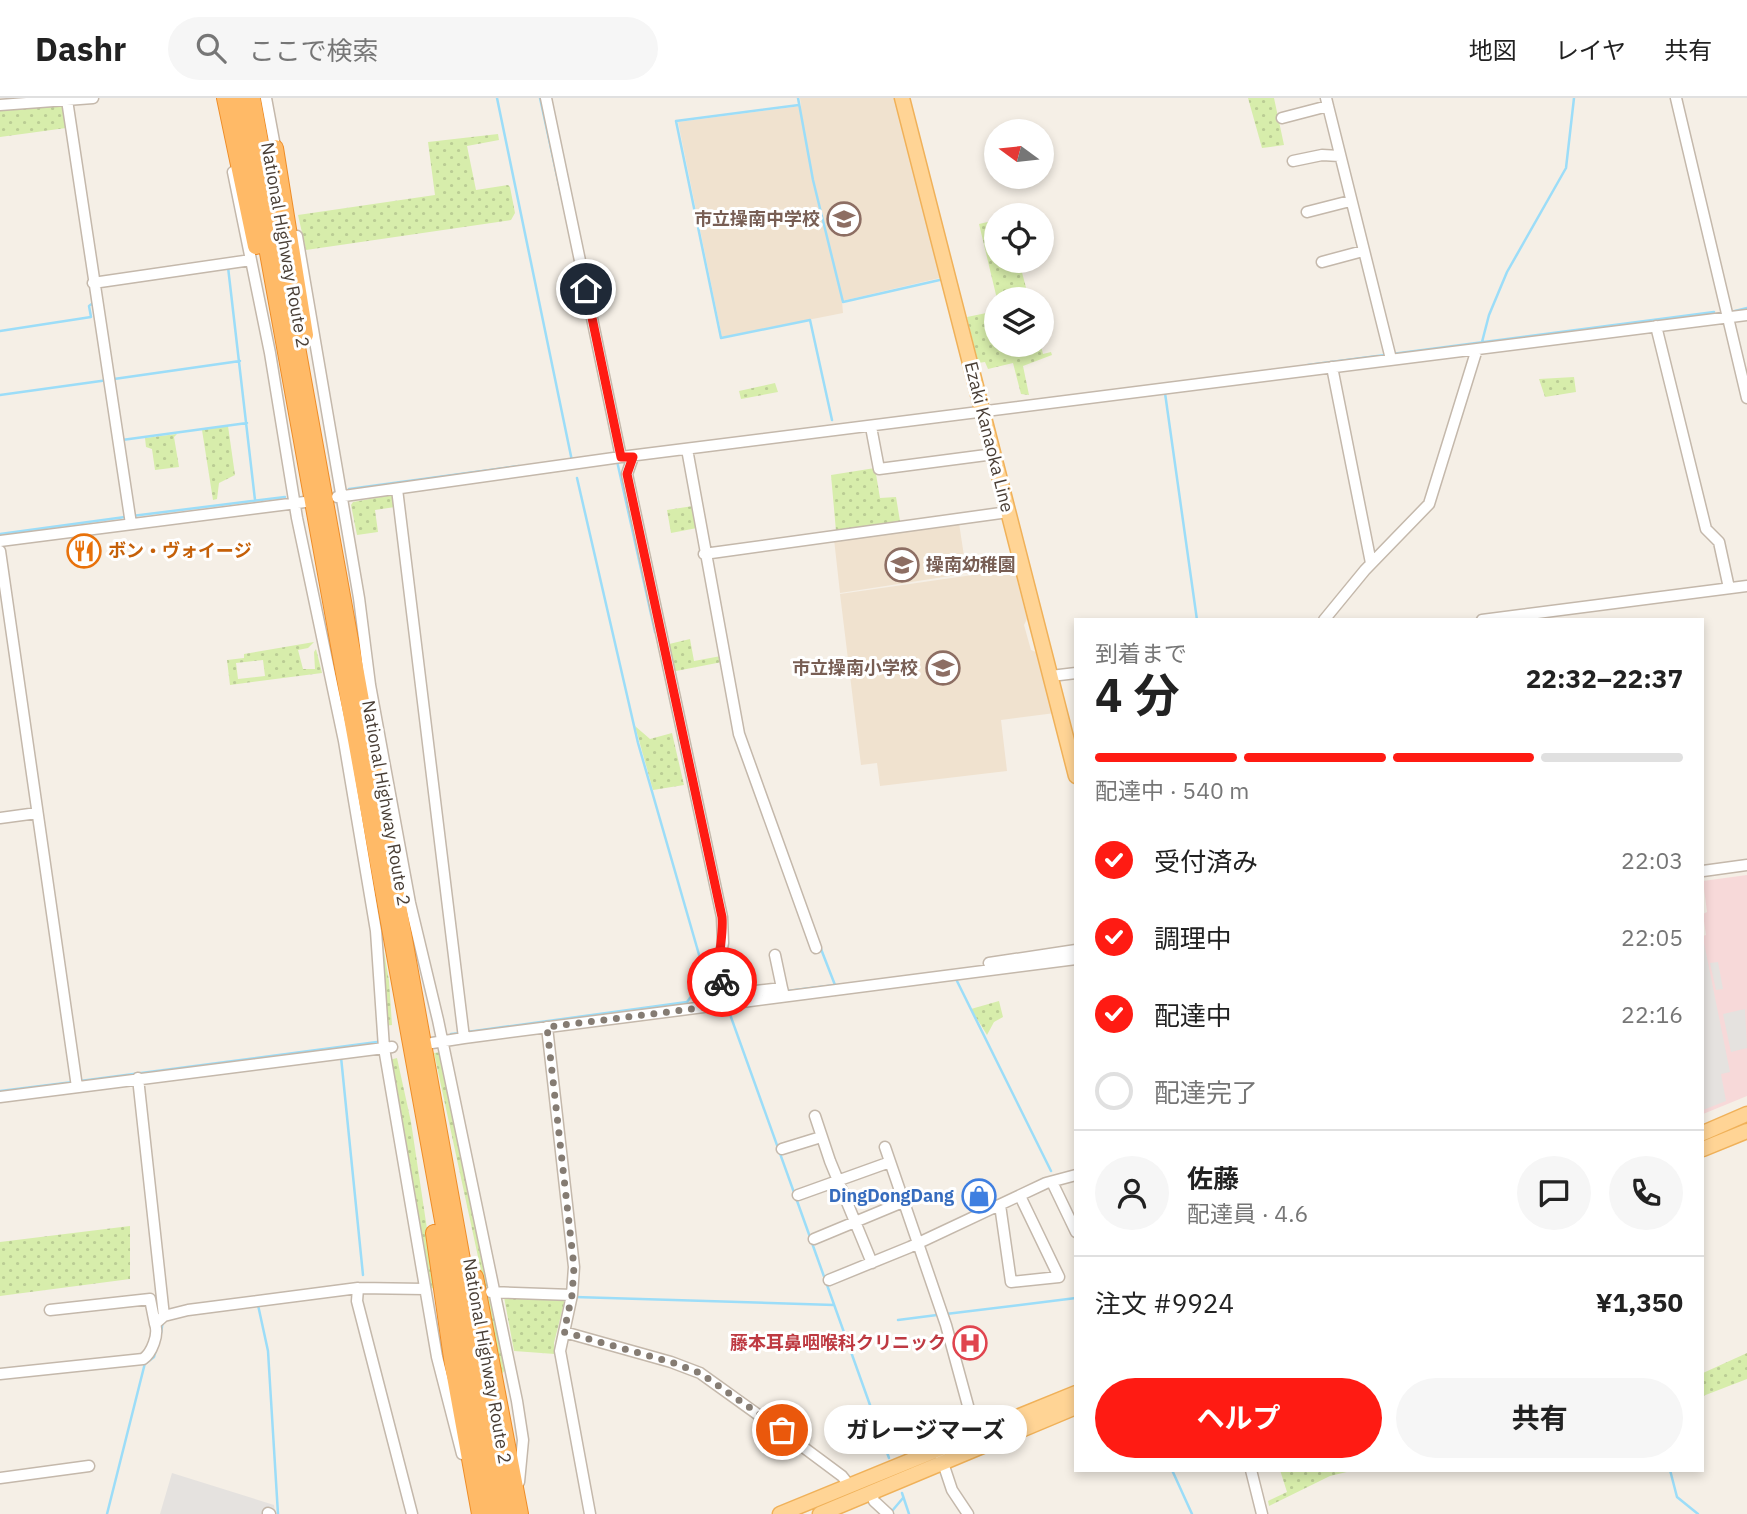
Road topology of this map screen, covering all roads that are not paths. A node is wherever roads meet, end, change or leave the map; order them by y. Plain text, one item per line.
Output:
1 (93, 98) edge
2 (225, 98) edge
3 (240, 98) edge
4 (252, 98) edge
5 (266, 98) edge
6 (546, 98) edge
7 (902, 98) edge
8 (1676, 98) edge
9 (64, 99) edge
10 (1327, 102) edge
11 (0, 105) edge
12 (1282, 118) dead end
13 (275, 148) junction
14 (1340, 156) junction
15 (1293, 161) dead end
16 (1350, 201) junction
17 (1307, 212) dead end
18 (1363, 251) junction
19 (251, 260) junction
20 (1322, 262) dead end
21 (93, 283) junction
22 (1747, 314) edge
23 (1727, 317) junction
24 (1656, 326) junction
25 (1480, 348) junction
26 (1390, 356) junction
27 (1332, 367) junction
28 (292, 391) junction
29 (1747, 398) edge
30 (984, 413) junction
31 (871, 427) junction
32 (314, 445) junction
33 (687, 449) junction
34 (994, 454) junction
35 (623, 456) junction
36 (397, 489) junction
37 (337, 497) junction
38 (299, 503) junction
39 (1008, 512) junction
40 (130, 519) junction
41 (0, 541) edge
42 (0, 551) edge
43 (704, 554) junction
44 (1371, 563) junction
45 (1747, 586) edge
46 (1729, 588) junction
47 (1326, 618) edge
48 (1497, 618) edge
49 (1074, 673) edge
50 (1051, 676) junction
51 (1074, 768) edge
52 (37, 813) junction
53 (0, 818) edge
54 (1747, 865) edge
55 (1704, 871) edge
56 (816, 948) dead end
57 (1074, 950) edge
58 (775, 955) dead end
59 (1074, 959) edge
60 (989, 963) dead end
61 (706, 972) dead end
62 (783, 992) junction
63 (728, 1001) junction
64 (416, 1008) junction
65 (547, 1027) junction
66 (464, 1034) junction
67 (438, 1042) junction
68 (388, 1048) junction
69 (138, 1078) junction
70 (77, 1083) junction
71 (0, 1097) edge
72 (1747, 1114) edge
73 (815, 1116) dead end
74 (1747, 1131) edge
75 (1704, 1133) edge
76 (821, 1137) junction
77 (427, 1140) junction
78 (885, 1147) dead end
79 (782, 1149) dead end
80 (1704, 1149) edge
81 (890, 1162) junction
82 (1074, 1176) edge
83 (839, 1181) junction
84 (1052, 1182) junction
85 (798, 1195) dead end
86 (1020, 1196) junction
87 (903, 1202) junction
88 (1000, 1205) junction
89 (856, 1222) junction
90 (1074, 1228) edge
91 (814, 1239) dead end
92 (916, 1243) junction
93 (872, 1263) junction
94 (829, 1280) dead end
95 (358, 1288) junction
96 (425, 1290) junction
97 (437, 1292) dead end
98 (490, 1292) junction
99 (572, 1295) junction
100 (50, 1310) dead end
101 (501, 1317) junction
102 (161, 1319) junction
103 (564, 1332) junction
104 (474, 1360) junction
105 (0, 1374) edge
106 (499, 1391) junction
107 (1074, 1394) edge
108 (1074, 1408) edge
109 (976, 1435) junction
110 (941, 1457) junction
111 (89, 1466) dead end
112 (1252, 1472) edge
113 (0, 1478) edge
114 (850, 1486) junction
115 (872, 1493) junction
116 (515, 1510) edge
117 (412, 1514) edge
118 (480, 1514) edge
119 (496, 1514) edge
120 (590, 1514) edge
121 (780, 1514) edge
122 (820, 1514) edge
123 (888, 1514) edge
124 (968, 1514) edge
125 (1262, 1514) edge

1 - 9 street
2 - 19 street
2 - 28 highway
3 - 28 highway, National Highway Route 2
4 - 32 highway, National Highway Route 2
5 - 13 street
6 - 35 street
7 - 30 main road, Ezaki Kanaoka Line
8 - 23 street
9 - 11 street
9 - 21 street
10 - 12 street
10 - 14 street
13 - 32 highway
13 - 37 street
14 - 15 street
14 - 16 street
16 - 17 street
16 - 18 street
18 - 20 street
18 - 26 street
19 - 21 street
19 - 38 street
21 - 40 street
22 - 23 street
23 - 24 street
23 - 29 street
24 - 25 street
24 - 46 street
25 - 26 street
25 - 44 street
26 - 27 street
27 - 30 street
27 - 44 street
28 - 77 highway, National Highway Route 2
30 - 31 street
30 - 34 main road, Ezaki Kanaoka Line
31 - 33 street
31 - 34 street
32 - 64 highway, National Highway Route 2
33 - 35 street
33 - 43 street
34 - 39 main road, Ezaki Kanaoka Line
35 - 36 street
35 - 63 street
36 - 37 street
36 - 66 street
37 - 67 street
38 - 40 street
38 - 68 street
39 - 43 street
39 - 50 main road, Ezaki Kanaoka Line
40 - 41 street
42 - 52 street
43 - 56 street
44 - 47 street
45 - 46 street
46 - 48 street
49 - 50 street
50 - 51 main road, Ezaki Kanaoka Line
52 - 53 street
52 - 70 street
54 - 55 street
57 - 60 street
58 - 62 street
59 - 62 street
61 - 63 street
62 - 63 street
63 - 65 street
64 - 104 highway, National Highway Route 2
64 - 106 highway
65 - 66 street
65 - 99 street
66 - 67 street
67 - 98 street
68 - 69 street
68 - 96 street
69 - 70 street
69 - 102 street
70 - 71 street
72 - 75 main road
73 - 76 street
74 - 80 main road
76 - 79 street
76 - 83 street
77 - 104 highway, National Highway Route 2
77 - 118 highway
78 - 81 street
81 - 83 street
81 - 87 street
82 - 84 street
83 - 85 street
83 - 89 street
84 - 86 street
84 - 90 street
86 - 88 street
86 - 88 street
87 - 89 street
87 - 92 street
88 - 92 street
89 - 91 street
89 - 93 street
92 - 93 street
92 - 109 street
93 - 94 street
95 - 96 street
95 - 102 street
95 - 117 street
96 - 97 street
96 - 118 street
98 - 99 street
98 - 101 street
99 - 103 street
100 - 102 street
101 - 106 street
101 - 116 street
102 - 105 street
103 - 114 street
103 - 120 street
104 - 116 highway, National Highway Route 2
104 - 119 highway, National Highway Route 2
106 - 116 highway
107 - 109 main road
108 - 110 main road
109 - 110 main road
110 - 114 main road
110 - 115 main road
110 - 124 street
111 - 113 street
112 - 125 street
114 - 121 main road
115 - 122 main road
115 - 123 street

